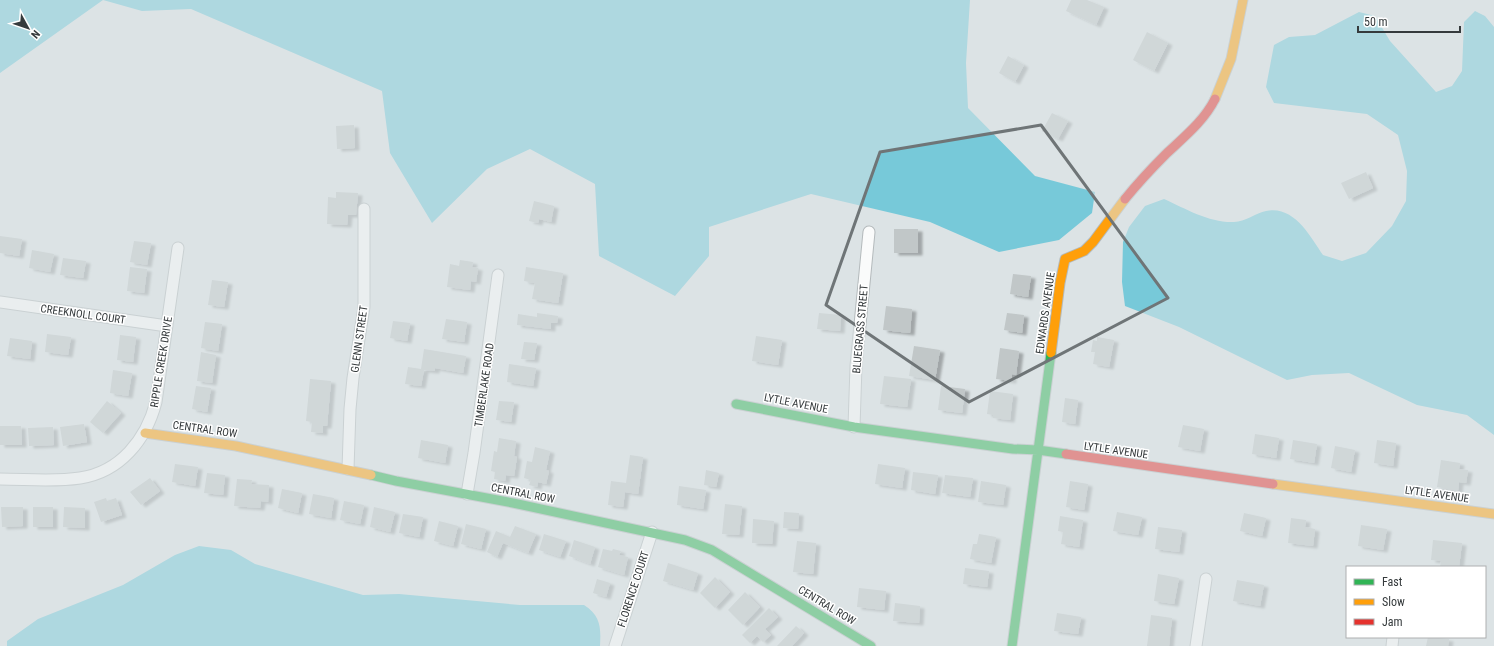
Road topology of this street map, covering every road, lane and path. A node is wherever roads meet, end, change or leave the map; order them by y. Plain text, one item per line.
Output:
1 (1243, 0) edge
2 (364, 209) dead end
3 (869, 232) dead end
4 (178, 248) dead end
5 (498, 275) dead end
6 (0, 302) edge
7 (167, 326) junction
8 (736, 404) dead end
9 (854, 427) junction
10 (145, 433) junction
11 (1038, 450) junction
12 (348, 469) junction
13 (0, 479) edge
14 (467, 494) junction
15 (1494, 514) edge
16 (652, 532) junction
17 (1206, 579) dead end
18 (615, 646) edge
19 (871, 646) edge
20 (1012, 646) edge
21 (1196, 646) edge

1 - 11 street, EDWARDS AVENUE
2 - 12 street, GLENN STREET
3 - 9 street, BLUEGRASS STREET
4 - 7 street, RIPPLE CREEK DRIVE
5 - 14 street, TIMBERLAKE ROAD
6 - 7 street, CREEKNOLL COURT
7 - 10 street, RIPPLE CREEK DRIVE
8 - 9 street, LYTLE AVENUE
9 - 11 street, LYTLE AVENUE
10 - 12 street, CENTRAL ROW
10 - 13 street, RIPPLE CREEK DRIVE
11 - 15 street, LYTLE AVENUE
11 - 20 street, EDWARDS AVENUE
12 - 14 street, CENTRAL ROW
14 - 16 street, CENTRAL ROW
16 - 18 street, FLORENCE COURT
16 - 19 street, CENTRAL ROW
17 - 21 street

